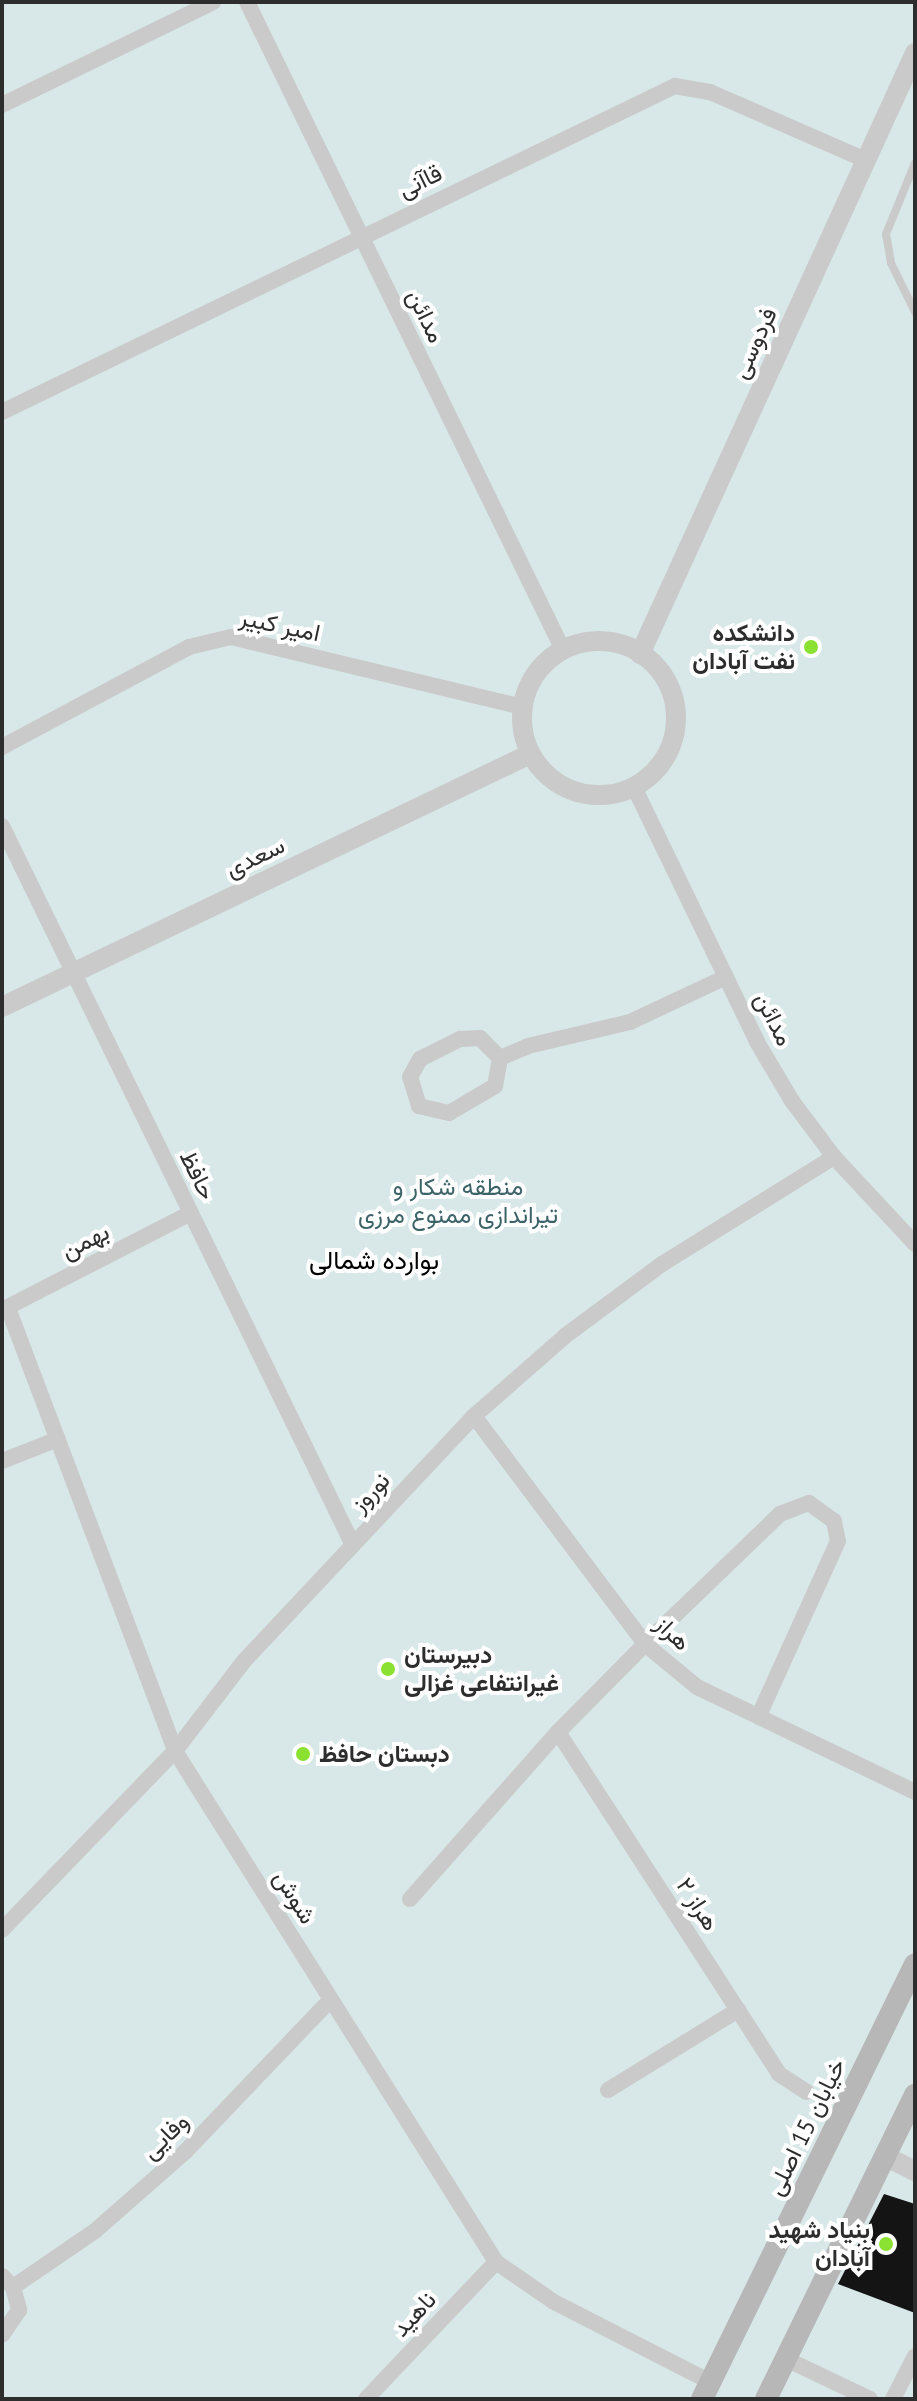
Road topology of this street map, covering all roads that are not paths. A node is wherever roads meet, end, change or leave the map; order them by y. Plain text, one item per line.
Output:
1 (213, 2) edge
2 (247, 2) edge
3 (915, 53) edge
4 (2, 105) edge
5 (866, 160) junction
6 (915, 163) edge
7 (361, 236) junction
8 (915, 312) edge
9 (2, 412) edge
10 (563, 650) junction
11 (640, 654) junction
12 (522, 707) junction
13 (2, 747) edge
14 (530, 754) junction
15 (634, 787) junction
16 (2, 826) edge
17 (72, 974) junction
18 (726, 977) junction
19 (2, 1007) edge
20 (500, 1058) junction
21 (834, 1157) junction
22 (191, 1213) junction
23 (915, 1244) edge
24 (5, 1309) edge
25 (474, 1416) junction
26 (58, 1439) junction
27 (2, 1461) edge
28 (353, 1545) junction
29 (645, 1644) junction
30 (758, 1717) junction
31 (558, 1732) junction
32 (175, 1751) junction
33 (915, 1792) edge
34 (410, 1899) dead end
35 (2, 1930) edge
36 (915, 1964) edge
37 (331, 1999) junction
38 (738, 2010) junction
39 (608, 2090) dead end
40 (807, 2092) dead end
41 (915, 2095) edge
42 (885, 2156) junction
43 (915, 2171) edge
44 (496, 2262) junction
45 (8, 2282) edge
46 (2, 2335) edge
47 (915, 2356) edge
48 (786, 2359) junction
49 (706, 2390) edge
50 (366, 2399) edge
51 (766, 2399) edge
52 (870, 2399) edge
53 (893, 2399) edge

1 - 4 street
2 - 7 street, مدائن
3 - 5 street, فردوسی
5 - 7 street, قاآنی
5 - 11 street, فردوسی
6 - 8 lane
7 - 9 street, قاآنی
7 - 10 street, مدائن
10 - 11 street
10 - 12 street
11 - 15 street
12 - 13 street, امیر کبیر
12 - 14 street
14 - 15 street
14 - 17 street, سعدی
15 - 18 street, مدائن
16 - 17 street, حافظ
17 - 19 street, سعدی
17 - 22 street, حافظ
18 - 20 street
18 - 21 street, مدائن
20 - 20 street
21 - 23 street, مدائن
21 - 25 street, نوروز
22 - 24 street, بهمن
22 - 28 street, حافظ
24 - 26 street, شوش
25 - 28 street, نوروز
25 - 29 street, هراز
26 - 27 street
26 - 32 street, شوش
28 - 32 street, نوروز
29 - 30 street, هراز
29 - 30 street
29 - 31 street
30 - 33 street, هراز
31 - 34 street
31 - 38 street, هراز ۲
32 - 35 street, نوروز
32 - 37 street, شوش
36 - 49 main road, خیابان 15 اصلی
37 - 44 street, شوش
37 - 45 street, وفایی
38 - 39 street
38 - 40 street, هراز ۲
41 - 42 main road
42 - 43 street
42 - 48 main road
44 - 49 street, شوش
44 - 50 street, ناهید
45 - 46 street
47 - 53 street
48 - 51 main road
48 - 52 street

